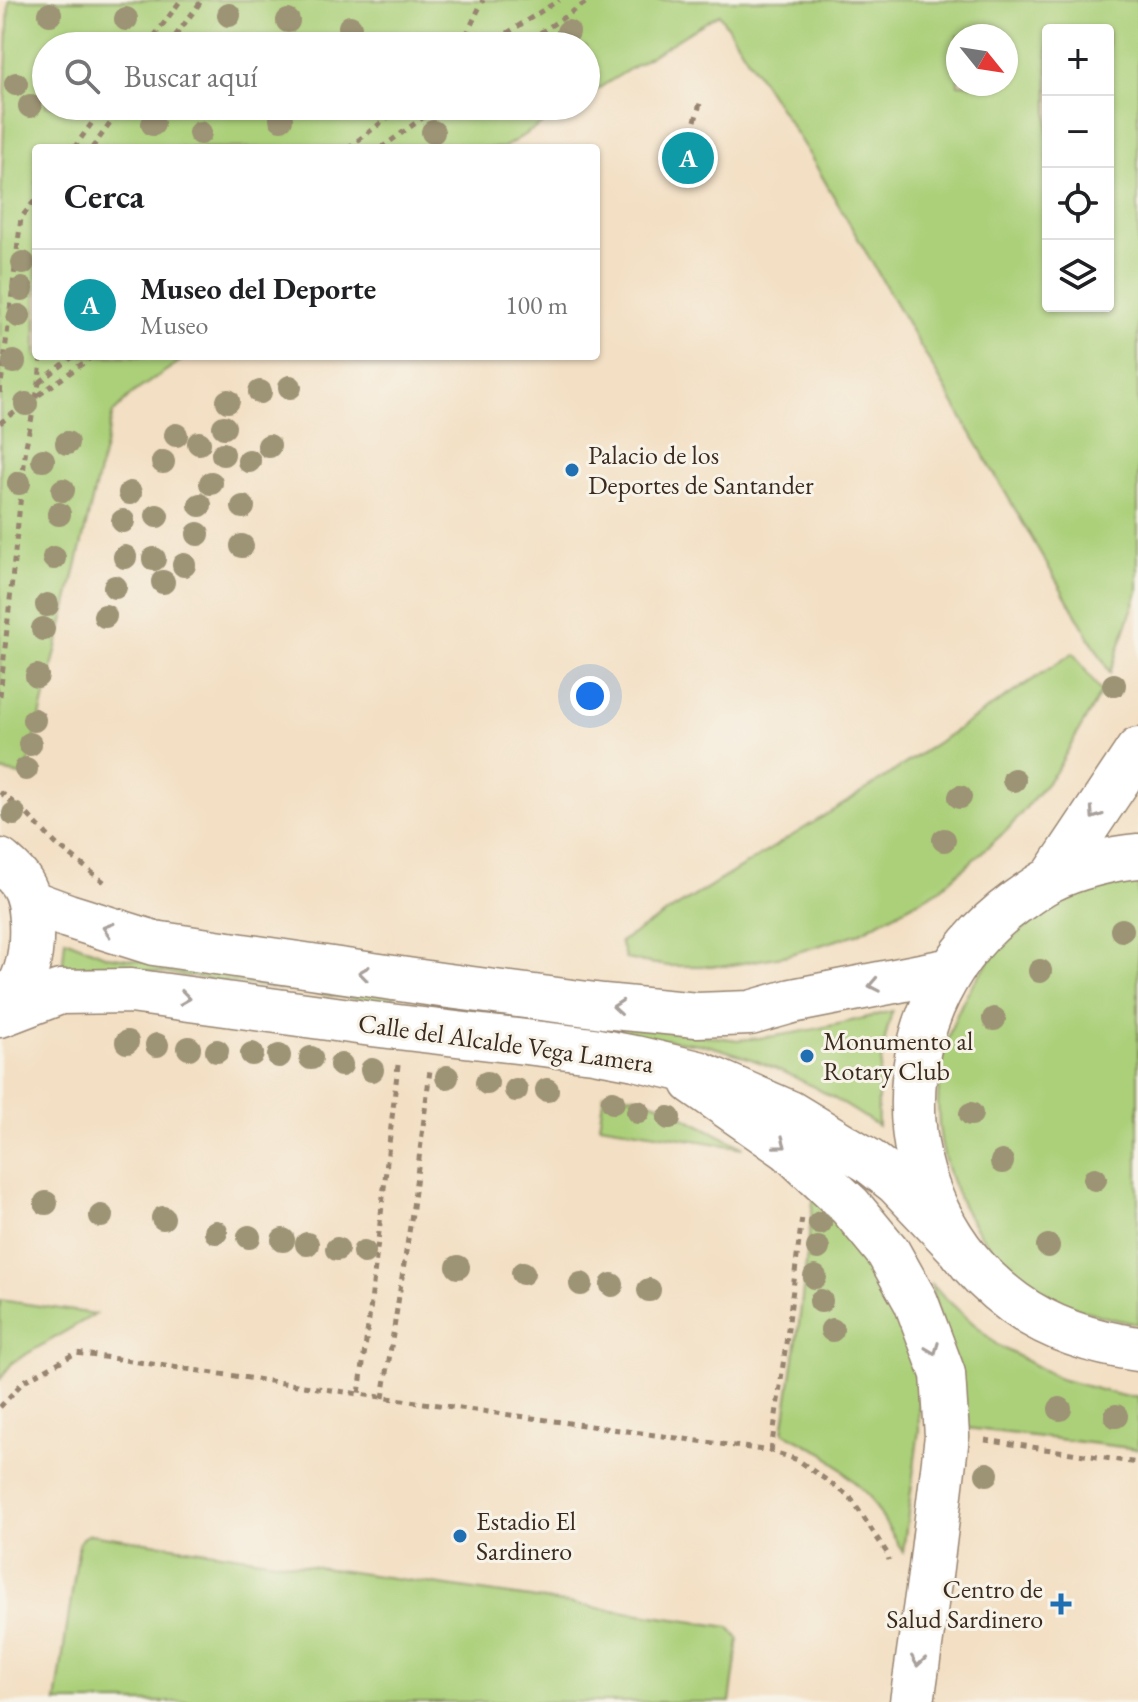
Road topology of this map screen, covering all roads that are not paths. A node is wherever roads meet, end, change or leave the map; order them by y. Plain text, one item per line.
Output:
1 (1138, 750) edge
2 (1138, 856) edge
3 (0, 861) edge
4 (1052, 879) junction
5 (30, 902) junction
6 (951, 970) junction
7 (0, 1015) edge
8 (672, 1067) junction
9 (960, 1249) junction
10 (1138, 1349) edge
11 (912, 1702) edge

1 -> 4 main road
2 - 4 main road
3 - 5 main road
4 - 6 main road
6 -> 5 main road, Calle del Alcalde Vega Lamera
5 - 7 main road
6 - 9 main road
7 -> 8 main road, Calle del Alcalde Vega Lamera
8 - 9 main road, Calle del Alcalde Vega Lamera
8 -> 11 main road
9 - 10 main road

